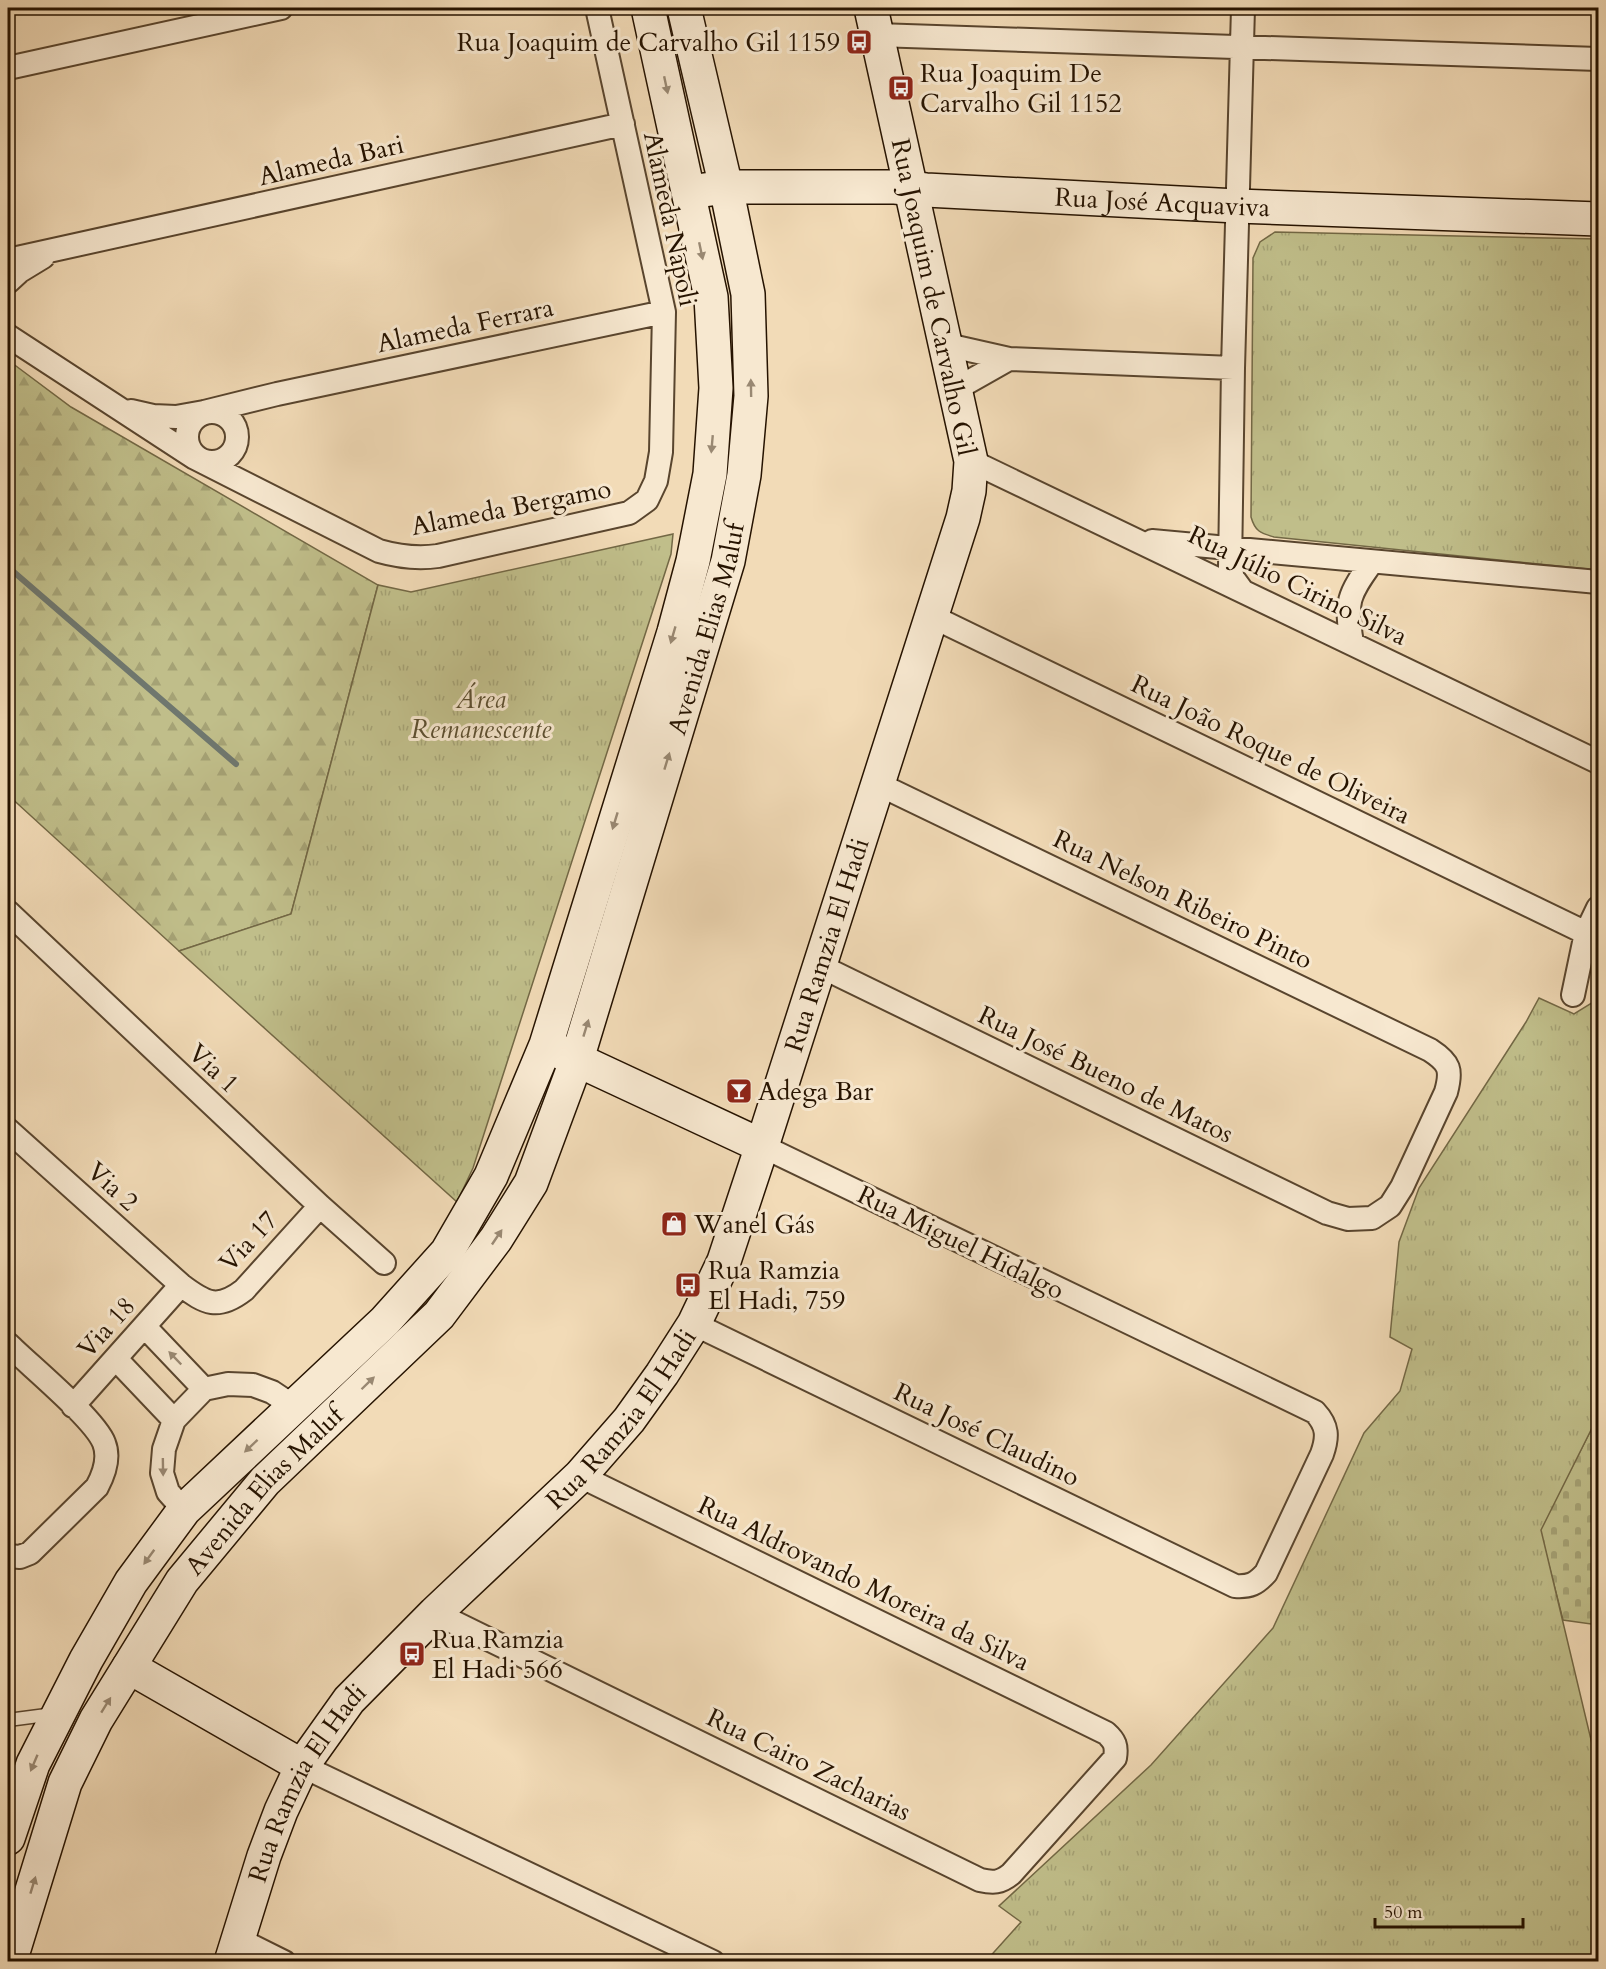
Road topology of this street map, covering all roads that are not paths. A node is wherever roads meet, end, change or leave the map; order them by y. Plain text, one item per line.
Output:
1 (281, 8) edge
2 (597, 8) edge
3 (648, 8) edge
4 (684, 8) edge
5 (1243, 8) edge
6 (874, 21) edge
7 (1242, 48) junction
8 (1599, 59) edge
9 (8, 68) edge
10 (623, 124) junction
11 (726, 187) junction
12 (911, 189) junction
13 (690, 193) junction
14 (1237, 206) junction
15 (1599, 219) edge
16 (52, 251) junction
17 (8, 260) edge
18 (8, 282) edge
19 (664, 312) junction
20 (8, 320) edge
21 (17, 342) edge
22 (947, 345) junction
23 (1009, 359) junction
24 (1233, 368) junction
25 (956, 389) junction
26 (278, 394) junction
27 (118, 408) junction
28 (204, 412) junction
29 (237, 441) junction
30 (195, 458) junction
31 (971, 461) junction
32 (656, 481) joint
33 (268, 494) junction
34 (1139, 540) junction
35 (1230, 547) junction
36 (1372, 562) junction
37 (1599, 582) edge
38 (1241, 589) junction
39 (931, 616) junction
40 (1352, 643) junction
41 (908, 688) joint
42 (1599, 762) edge
43 (878, 784) junction
44 (1599, 908) edge
45 (8, 912) edge
46 (1586, 933) junction
47 (819, 966) junction
48 (1573, 995) dead end
49 (546, 1045) junction
50 (577, 1059) junction
51 (8, 1130) edge
52 (762, 1146) junction
53 (320, 1206) junction
54 (1372, 1218) joint
55 (384, 1263) dead end
56 (181, 1285) junction
57 (694, 1324) junction
58 (145, 1327) junction
59 (8, 1344) edge
60 (116, 1359) junction
61 (204, 1389) junction
62 (73, 1406) junction
63 (293, 1406) junction
64 (174, 1420) junction
65 (580, 1476) junction
66 (265, 1481) junction
67 (184, 1510) junction
68 (219, 1537) junction
69 (9, 1556) edge
70 (1257, 1583) joint
71 (435, 1613) junction
72 (129, 1667) junction
73 (58, 1714) junction
74 (8, 1720) edge
75 (1117, 1749) joint
76 (302, 1766) junction
77 (8, 1838) edge
78 (235, 1950) edge
79 (10, 1962) edge
80 (284, 1962) edge
81 (713, 1962) edge

1 - 9 street
2 - 10 street, Alameda Napoli
3 -> 13 street, Avenida Elias Maluf
4 - 11 street, Avenida Elias Maluf
5 - 7 street
6 - 7 street
6 - 12 street, Rua Joaquim de Carvalho Gil
7 - 8 street
7 - 14 street
10 - 16 street, Alameda Bari
10 - 19 street, Alameda Napoli
11 - 12 street, Rua José Acquaviva
11 - 13 street
50 -> 11 street, Avenida Elias Maluf
12 - 14 street, Rua José Acquaviva
12 - 22 street, Rua Joaquim de Carvalho Gil
13 -> 49 street, Avenida Elias Maluf
14 - 15 street, Rua José Acquaviva
14 - 24 street
16 - 17 street, Alameda Bari
16 - 18 street, Alameda Bari
19 - 26 street, Alameda Ferrara
19 - 32 street, Alameda Napoli
20 - 21 street, Alameda Bergamo
21 - 27 street, Alameda Bergamo
22 - 23 street
22 - 25 street, Rua Joaquim de Carvalho Gil
23 - 24 street
23 - 25 street
24 - 35 street
25 - 31 street, Rua Joaquim de Carvalho Gil
26 - 28 street, Alameda Ferrara
26 - 29 street
27 - 28 street, Alameda Bergamo
27 - 30 street, Alameda Bergamo
28 - 29 street
28 - 30 street
29 - 30 street
29 - 33 street, Alameda Bergamo
30 - 33 street, Alameda Bergamo
31 - 34 street, Rua Júlio Cirino Silva
31 - 39 street, Rua Joaquim de Carvalho Gil
32 - 33 street, Alameda Bergamo
34 - 35 street
34 - 38 street, Rua Júlio Cirino Silva
35 - 36 street
35 - 38 street
36 - 37 street
36 - 40 street
38 - 40 street, Rua Júlio Cirino Silva
39 - 41 street, Rua Joaquim de Carvalho Gil
39 - 46 street, Rua João Roque de Oliveira
40 - 42 street, Rua Júlio Cirino Silva
41 - 43 street, Rua Ramzia El Hadi
43 - 47 street, Rua Ramzia El Hadi
43 - 54 street, Rua Nelson Ribeiro Pinto
44 - 46 street
45 - 53 street, Via 1
46 - 48 street
47 - 52 street, Rua Ramzia El Hadi
47 - 54 street, Rua José Bueno de Matos
49 - 50 street
49 - 63 street, Avenida Elias Maluf
50 - 52 street, Rua Miguel Hidalgo
66 -> 50 street, Avenida Elias Maluf
51 - 56 street, Via 2
52 - 57 street, Rua Ramzia El Hadi
52 - 70 street, Rua Miguel Hidalgo
53 - 55 street, Via 1
53 - 56 street, Via 17
56 - 58 street, Via 18
57 - 65 street, Rua Ramzia El Hadi
57 - 70 street, Rua José Claudino
58 - 60 street, Via 18
61 -> 58 street
59 - 62 street
60 - 62 street, Via 18
60 - 64 street
61 - 63 street
61 - 64 street
62 - 69 street
63 - 66 street
63 -> 67 street, Avenida Elias Maluf
64 -> 67 street
65 - 71 street, Rua Ramzia El Hadi
65 - 75 street, Rua Aldrovando Moreira da Silva
66 - 68 street, Avenida Elias Maluf
67 - 68 street
67 -> 73 street, Avenida Elias Maluf
68 - 72 street, Avenida Elias Maluf
71 - 75 street, Rua Cairo Zacharias
71 - 76 street, Rua Ramzia El Hadi
72 - 76 street
79 -> 72 street, Avenida Elias Maluf
73 - 74 lane
73 -> 77 street, Avenida Elias Maluf
76 - 78 street, Rua Ramzia El Hadi
76 - 81 street
78 - 80 street

